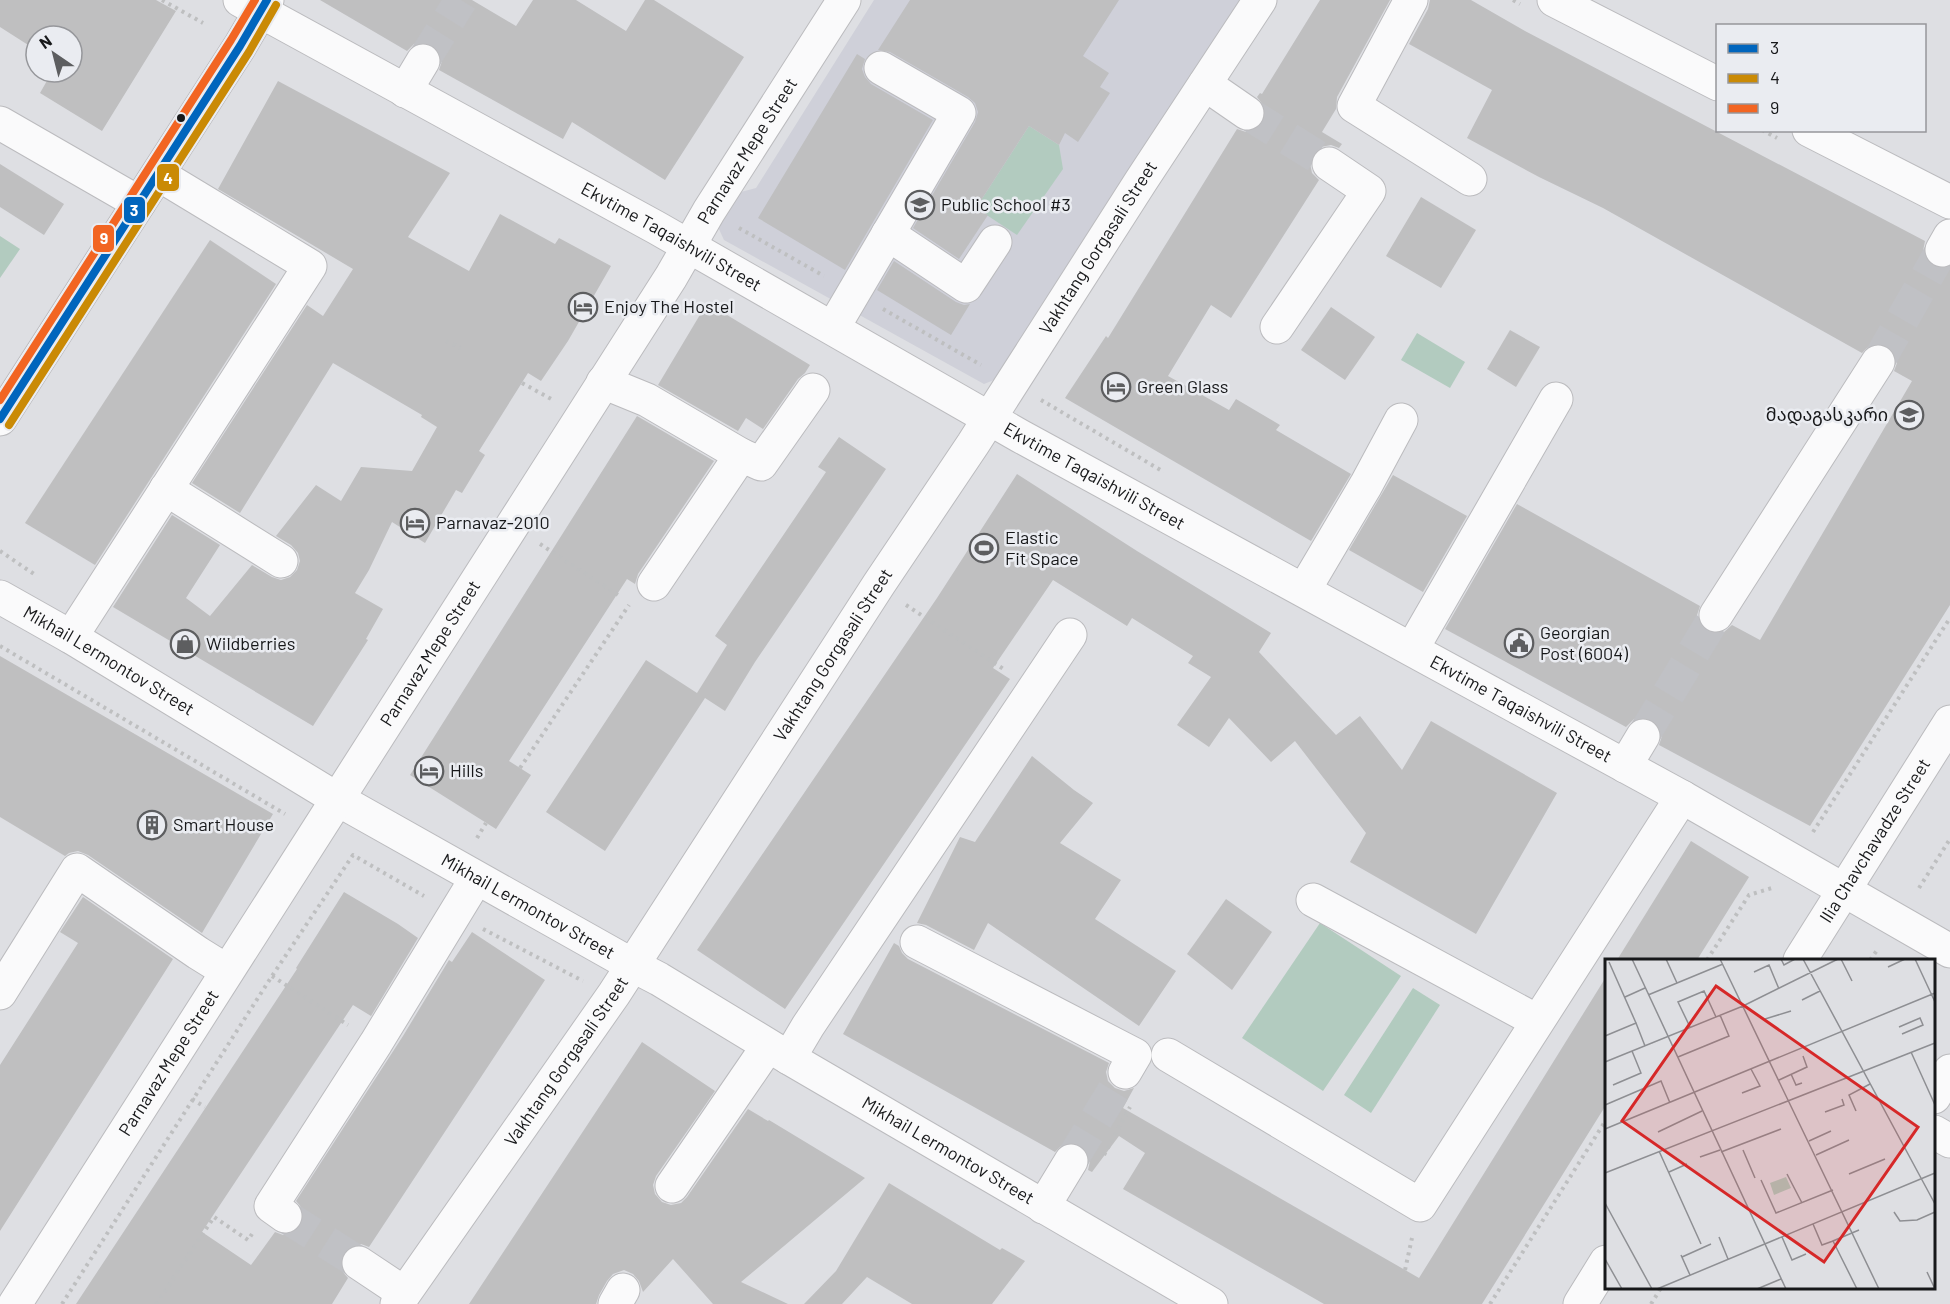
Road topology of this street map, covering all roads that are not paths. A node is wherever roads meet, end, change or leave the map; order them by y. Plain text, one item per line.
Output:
1 (844, 0) edge
2 (1260, 0) edge
3 (1411, 0) edge
4 (1554, 0) edge
5 (256, 4) edge
6 (423, 61) tunnel mouth
7 (881, 68) dead end
8 (1716, 83) edge
9 (1205, 84) junction
10 (405, 91) junction
11 (1247, 113) tunnel mouth
12 (0, 123) edge
13 (1813, 132) edge
14 (1329, 164) tunnel mouth
15 (158, 174) junction
16 (1470, 179) dead end
17 (1950, 202) edge
18 (139, 203) junction
19 (888, 234) junction
20 (995, 242) dead end
21 (688, 247) junction
22 (1277, 327) dead end
23 (833, 328) junction
24 (1878, 362) tunnel mouth
25 (603, 382) junction
26 (813, 390) dead end
27 (6, 397) edge
28 (1556, 399) dead end
29 (989, 417) junction
30 (1401, 420) dead end
31 (741, 455) junction
32 (166, 489) junction
33 (281, 561) dead end
34 (654, 584) dead end
35 (1304, 590) junction
36 (0, 597) edge
37 (1716, 615) tunnel mouth
38 (1070, 635) dead end
39 (71, 637) junction
40 (1412, 649) junction
41 (1950, 722) edge
42 (1643, 736) tunnel mouth
43 (1625, 766) junction
44 (1682, 797) junction
45 (337, 799) junction
46 (476, 879) junction
47 (1844, 890) junction
48 (1313, 900) dead end
49 (917, 942) dead end
50 (1950, 951) edge
51 (1801, 959) edge
52 (632, 965) junction
53 (227, 971) junction
54 (0, 993) edge
55 (1538, 1021) junction
56 (779, 1052) junction
57 (1168, 1055) dead end
58 (1950, 1071) edge
59 (1130, 1086) tunnel mouth
60 (1935, 1095) edge
61 (1935, 1133) edge
62 (1950, 1141) edge
63 (1085, 1162) tunnel mouth
64 (672, 1186) dead end
65 (1042, 1207) junction
66 (278, 1211) road end
67 (359, 1263) tunnel mouth
68 (1605, 1264) edge
69 (401, 1299) edge
70 (15, 1304) edge
71 (1211, 1304) edge
72 (1580, 1304) edge

1 - 21 street, Parnavaz Mepe Street
2 - 9 street, Vakhtang Gorgasali Street
3 - 16 street
4 - 8 street
5 - 10 street, Ekvtime Taqaishvili Street
5 - 15 street
6 - 10 street
7 - 19 street
9 - 11 street
9 - 29 street, Vakhtang Gorgasali Street
10 - 21 street, Ekvtime Taqaishvili Street
12 - 18 street
13 - 17 street
14 - 22 street
15 - 18 street
15 - 32 street
18 - 27 street
19 - 20 street
19 - 23 street
21 - 23 street, Ekvtime Taqaishvili Street
21 - 25 street, Parnavaz Mepe Street
23 - 29 street, Ekvtime Taqaishvili Street
24 - 37 street
25 - 31 street
25 - 45 street, Parnavaz Mepe Street
26 - 31 street
28 - 40 street
29 - 35 street, Ekvtime Taqaishvili Street
29 - 52 street, Vakhtang Gorgasali Street
30 - 35 street
31 - 34 street
32 - 33 street
32 - 39 street
35 - 40 street, Ekvtime Taqaishvili Street
36 - 39 street, Mikhail Lermontov Street
38 - 56 street
39 - 45 street, Mikhail Lermontov Street
40 - 43 street, Ekvtime Taqaishvili Street
41 - 47 street, Ilia Chavchavadze Street
42 - 43 street
43 - 44 street, Ekvtime Taqaishvili Street
44 - 47 street, Ekvtime Taqaishvili Street
44 - 55 street
45 - 46 street, Mikhail Lermontov Street
45 - 53 street, Parnavaz Mepe Street
46 - 52 street, Mikhail Lermontov Street
46 - 66 street
47 - 50 street, Ekvtime Taqaishvili Street
47 - 51 street, Ilia Chavchavadze Street
48 - 55 street
49 - 59 street
52 - 56 street, Mikhail Lermontov Street
52 - 69 street, Vakhtang Gorgasali Street
53 - 54 street
53 - 70 street, Parnavaz Mepe Street
55 - 57 street
56 - 64 street
56 - 65 street, Mikhail Lermontov Street
58 - 60 street
61 - 62 street
63 - 65 street
65 - 71 street, Mikhail Lermontov Street
67 - 69 street
68 - 72 street

